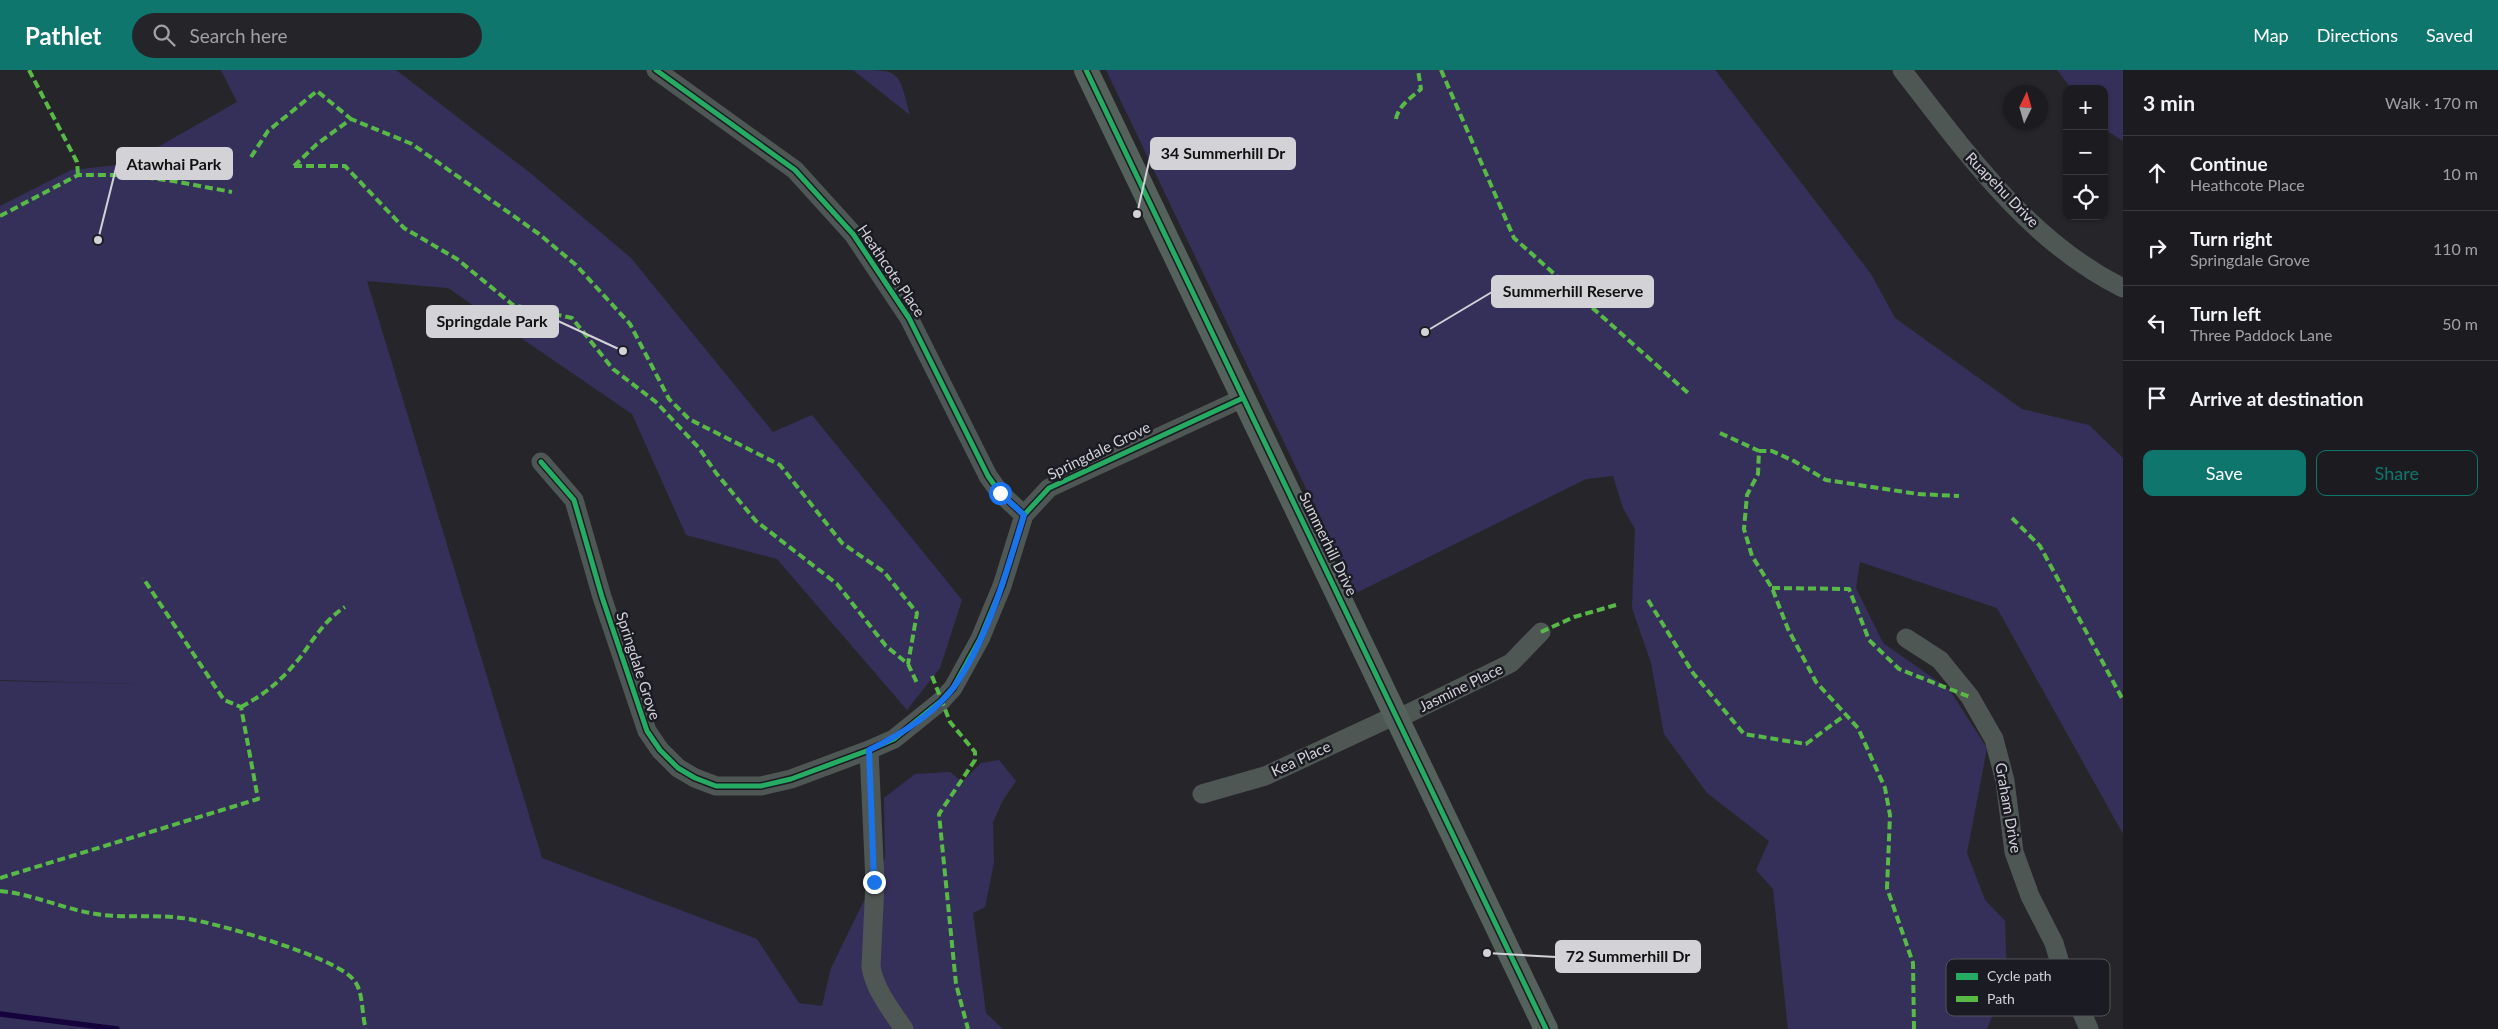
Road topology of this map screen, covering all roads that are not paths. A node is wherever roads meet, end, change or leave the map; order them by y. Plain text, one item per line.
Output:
1 (656, 70) edge
2 (1086, 70) edge
3 (1902, 70) edge
4 (2123, 288) edge
5 (1243, 398) junction
6 (541, 462) dead end
7 (1024, 515) junction
8 (1541, 632) dead end
9 (1906, 638) dead end
10 (1397, 716) junction
11 (869, 750) junction
12 (1202, 794) dead end
13 (2059, 959) edge
14 (2083, 1016) edge
15 (904, 1029) edge
16 (1546, 1029) edge
17 (2089, 1029) edge

1 - 7 street, Heathcote Place
2 - 5 main road, Summerhill Drive
3 - 4 street, Ruapehu Drive
5 - 7 street, Springdale Grove
5 - 10 main road, Summerhill Drive
6 - 11 street, Springdale Grove
7 - 11 street, Springdale Grove
8 - 10 street, Jasmine Place
9 - 13 street, Graham Drive
10 - 12 street, Kea Place
10 - 16 main road, Summerhill Drive
11 - 15 street
14 - 17 street, Graham Drive

